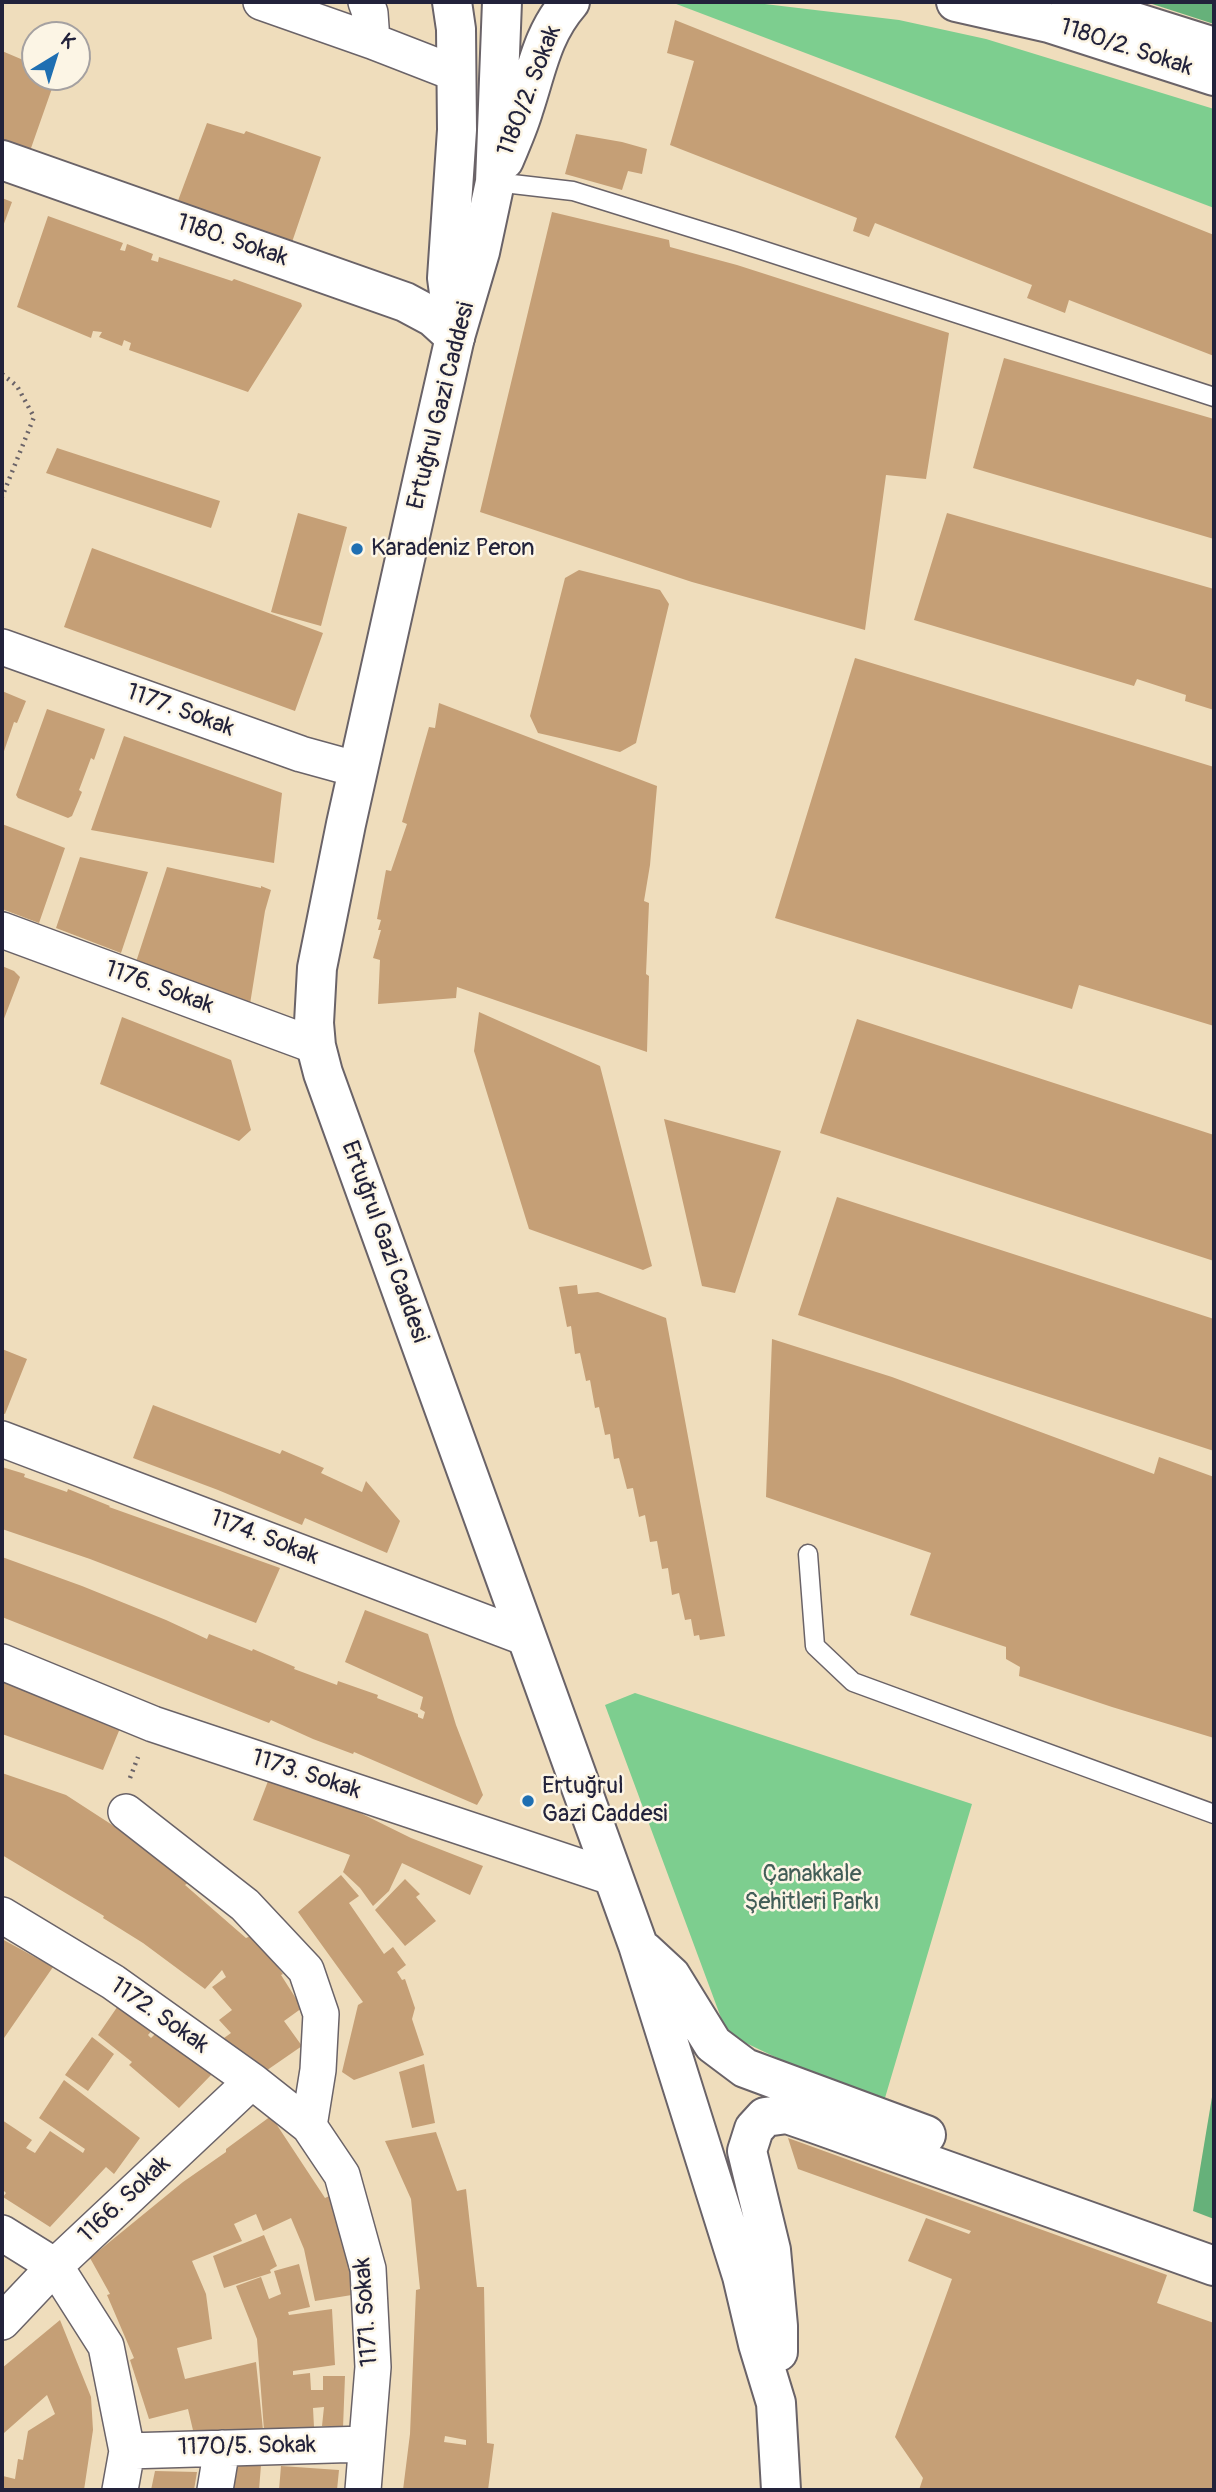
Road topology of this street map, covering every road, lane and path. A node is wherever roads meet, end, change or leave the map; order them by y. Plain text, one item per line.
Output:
1 (261, 2) edge
2 (366, 2) edge
3 (452, 2) edge
4 (502, 2) edge
5 (570, 2) edge
6 (956, 2) edge
7 (1071, 2) edge
8 (372, 41) junction
9 (1214, 47) edge
10 (457, 74) junction
11 (1214, 76) edge
12 (2, 160) edge
13 (495, 182) junction
14 (456, 337) junction
15 (2, 374) edge
16 (1214, 397) edge
17 (2, 497) edge
18 (2, 647) edge
19 (359, 770) junction
20 (2, 930) edge
21 (316, 1046) junction
22 (2, 1439) edge
23 (808, 1554) dead end
24 (526, 1637) junction
25 (2, 1662) edge
26 (153, 1724) junction
27 (126, 1812) joint
28 (1214, 1814) edge
29 (614, 1878) junction
30 (2, 1915) edge
31 (638, 1945) junction
32 (252, 2081) junction
33 (309, 2126) junction
34 (2, 2233) edge
35 (1214, 2238) edge
36 (55, 2266) junction
37 (1214, 2266) edge
38 (2, 2322) edge
39 (776, 2403) junction
40 (366, 2444) junction
41 (222, 2448) junction
42 (127, 2451) junction
43 (120, 2490) edge
44 (215, 2490) edge
45 (363, 2490) edge
46 (782, 2490) edge

1 - 8 street
2 - 8 street
3 - 10 main road
4 - 13 main road, Ertuğrul Gazi Caddesi
5 - 13 main road, 1180/2. Sokak
6 - 11 main road, 1180/2. Sokak
7 - 9 main road, 1180/2. Sokak
8 - 10 street
10 - 14 main road
12 - 14 main road, 1180. Sokak
13 - 14 main road, Ertuğrul Gazi Caddesi
13 - 16 lane
14 - 19 main road, Ertuğrul Gazi Caddesi
15 - 17 path
18 - 19 street, 1177. Sokak
19 - 21 main road, Ertuğrul Gazi Caddesi
20 - 21 street, 1176. Sokak
21 - 24 main road, Ertuğrul Gazi Caddesi
22 - 24 street, 1174. Sokak
23 - 28 lane
24 - 29 main road, Ertuğrul Gazi Caddesi
25 - 26 street, 1173. Sokak
26 - 27 path
26 - 29 street, 1173. Sokak
27 - 33 street
29 - 31 main road, Ertuğrul Gazi Caddesi
30 - 32 street, 1172. Sokak
31 - 35 main road
31 - 39 main road, Ertuğrul Gazi Caddesi
32 - 33 street, 1172. Sokak
32 - 36 street, 1166. Sokak
33 - 40 street, 1171. Sokak
34 - 36 street
36 - 38 street, 1166. Sokak
36 - 42 street
37 - 39 main road
39 - 46 main road, Ertuğrul Gazi Caddesi
40 - 41 street, 1170/5. Sokak
40 - 45 street, 1171. Sokak
41 - 42 street, 1170/5. Sokak
41 - 44 street
42 - 43 street

